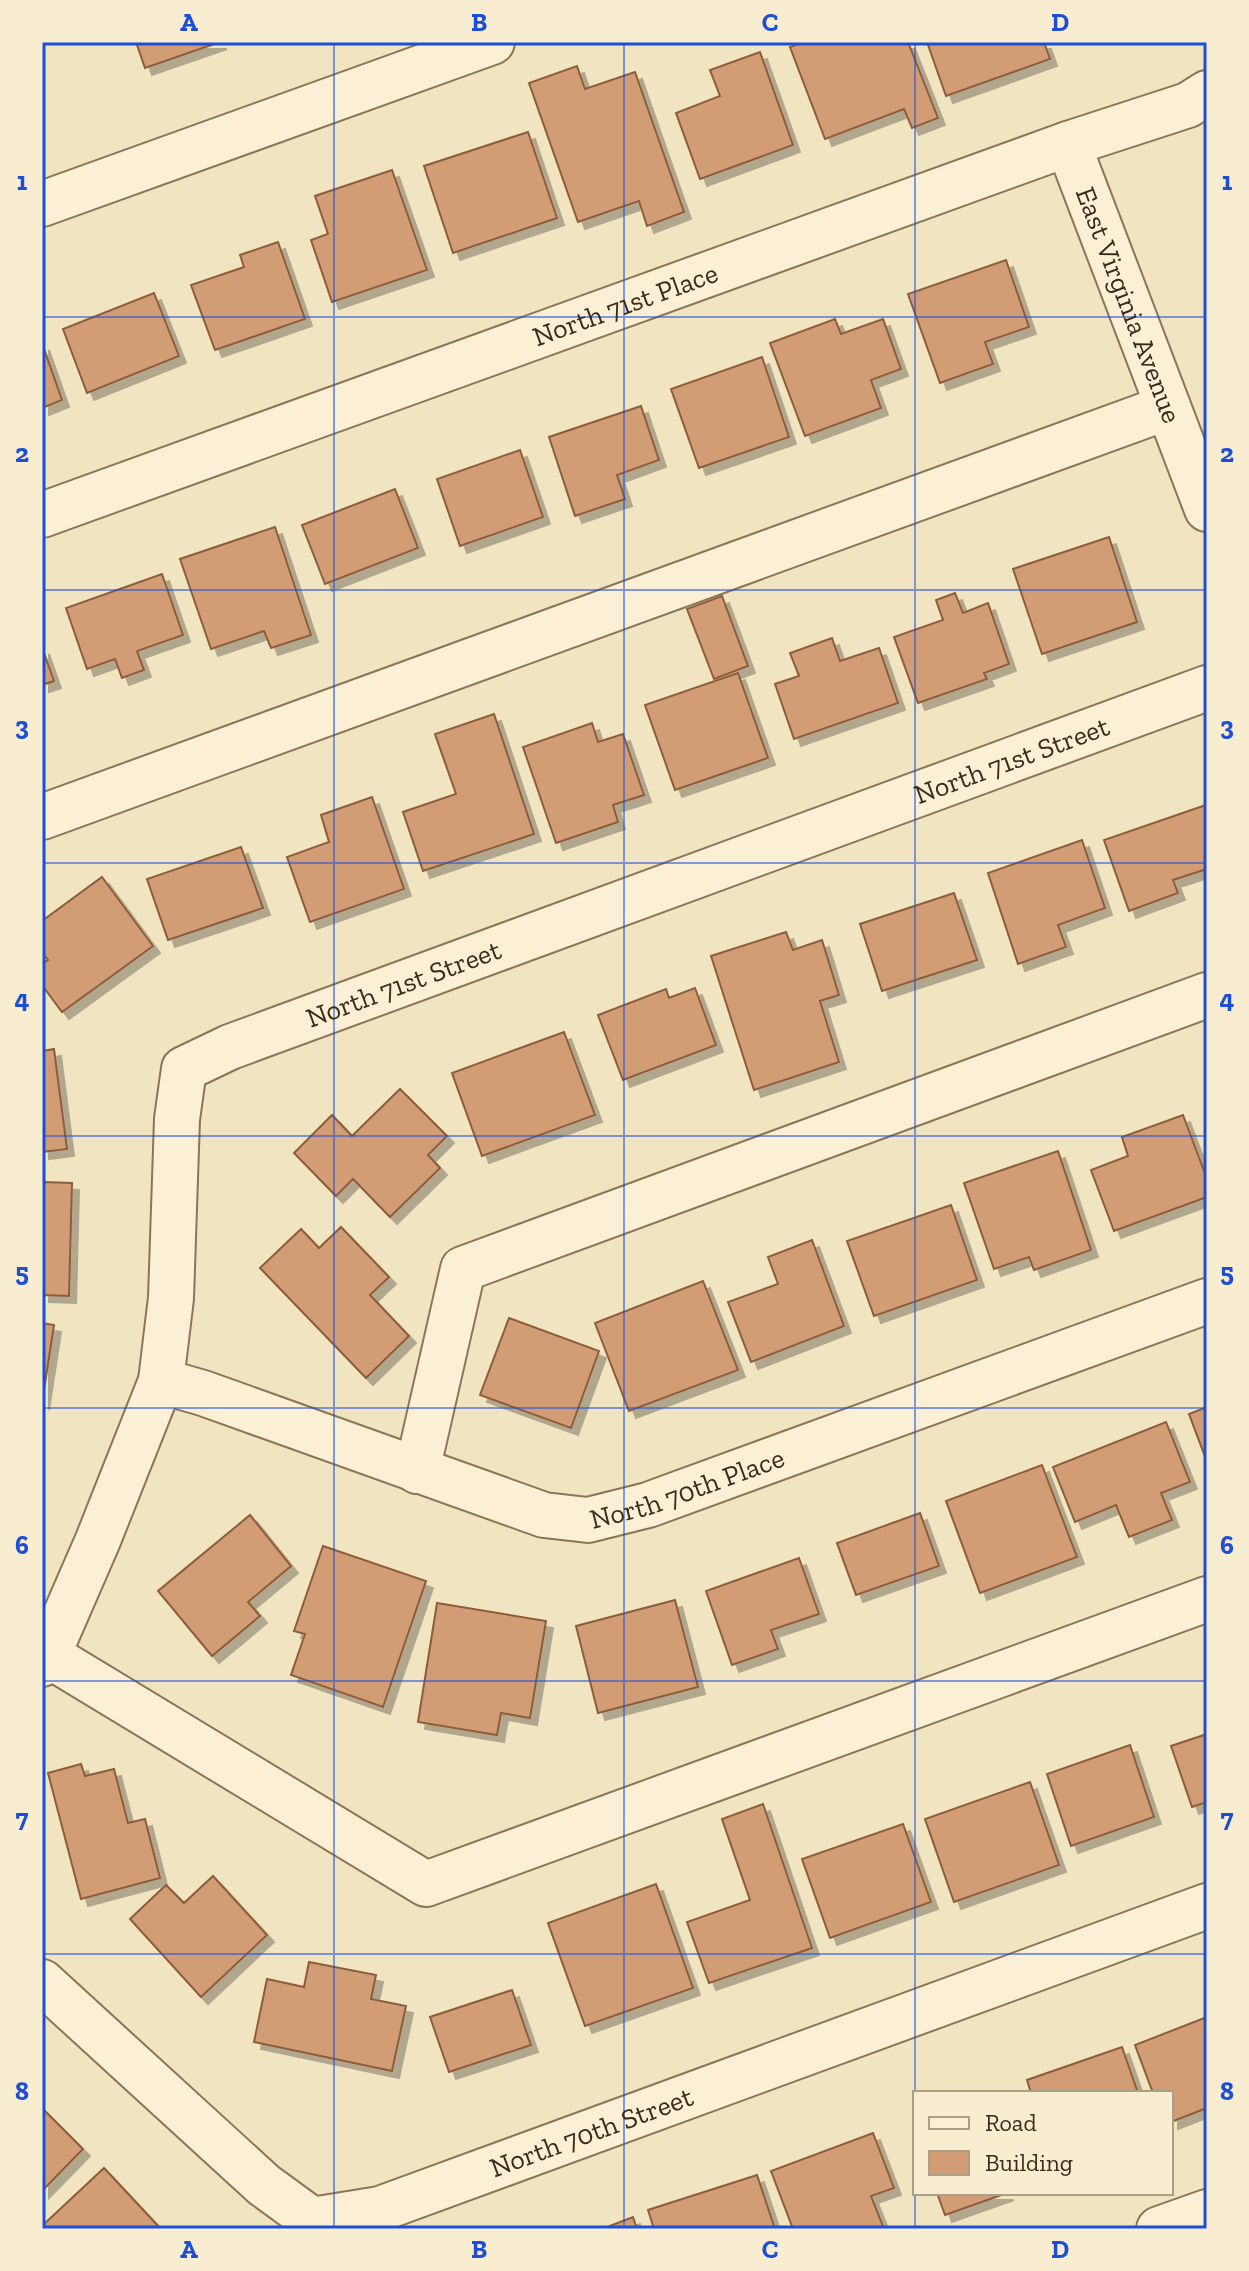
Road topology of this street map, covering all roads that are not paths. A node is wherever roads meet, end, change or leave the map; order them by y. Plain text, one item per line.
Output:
1 (469, 46) edge
2 (1207, 93) edge
3 (1068, 144) junction
4 (42, 204) edge
5 (1168, 407) junction
6 (1207, 509) edge
7 (42, 515) edge
8 (1207, 688) edge
9 (42, 817) edge
10 (1207, 995) edge
11 (1207, 1301) edge
12 (161, 1381) junction
13 (417, 1471) junction
14 (1207, 1599) edge
15 (45, 1659) edge
16 (1207, 1906) edge
17 (42, 1982) edge
18 (1207, 2212) edge
19 (1159, 2229) edge

1 - 4 street
2 - 3 street, North 71st Place
3 - 5 street, East Virginia Avenue
3 - 7 street, North 71st Place
5 - 6 street, East Virginia Avenue
5 - 9 street
8 - 12 street, North 71st Street
10 - 13 street
11 - 13 street, North 70th Place
12 - 13 street, North 70th Place
12 - 15 street, North 71st Street
14 - 15 street
16 - 17 street, North 70th Street
18 - 19 street

